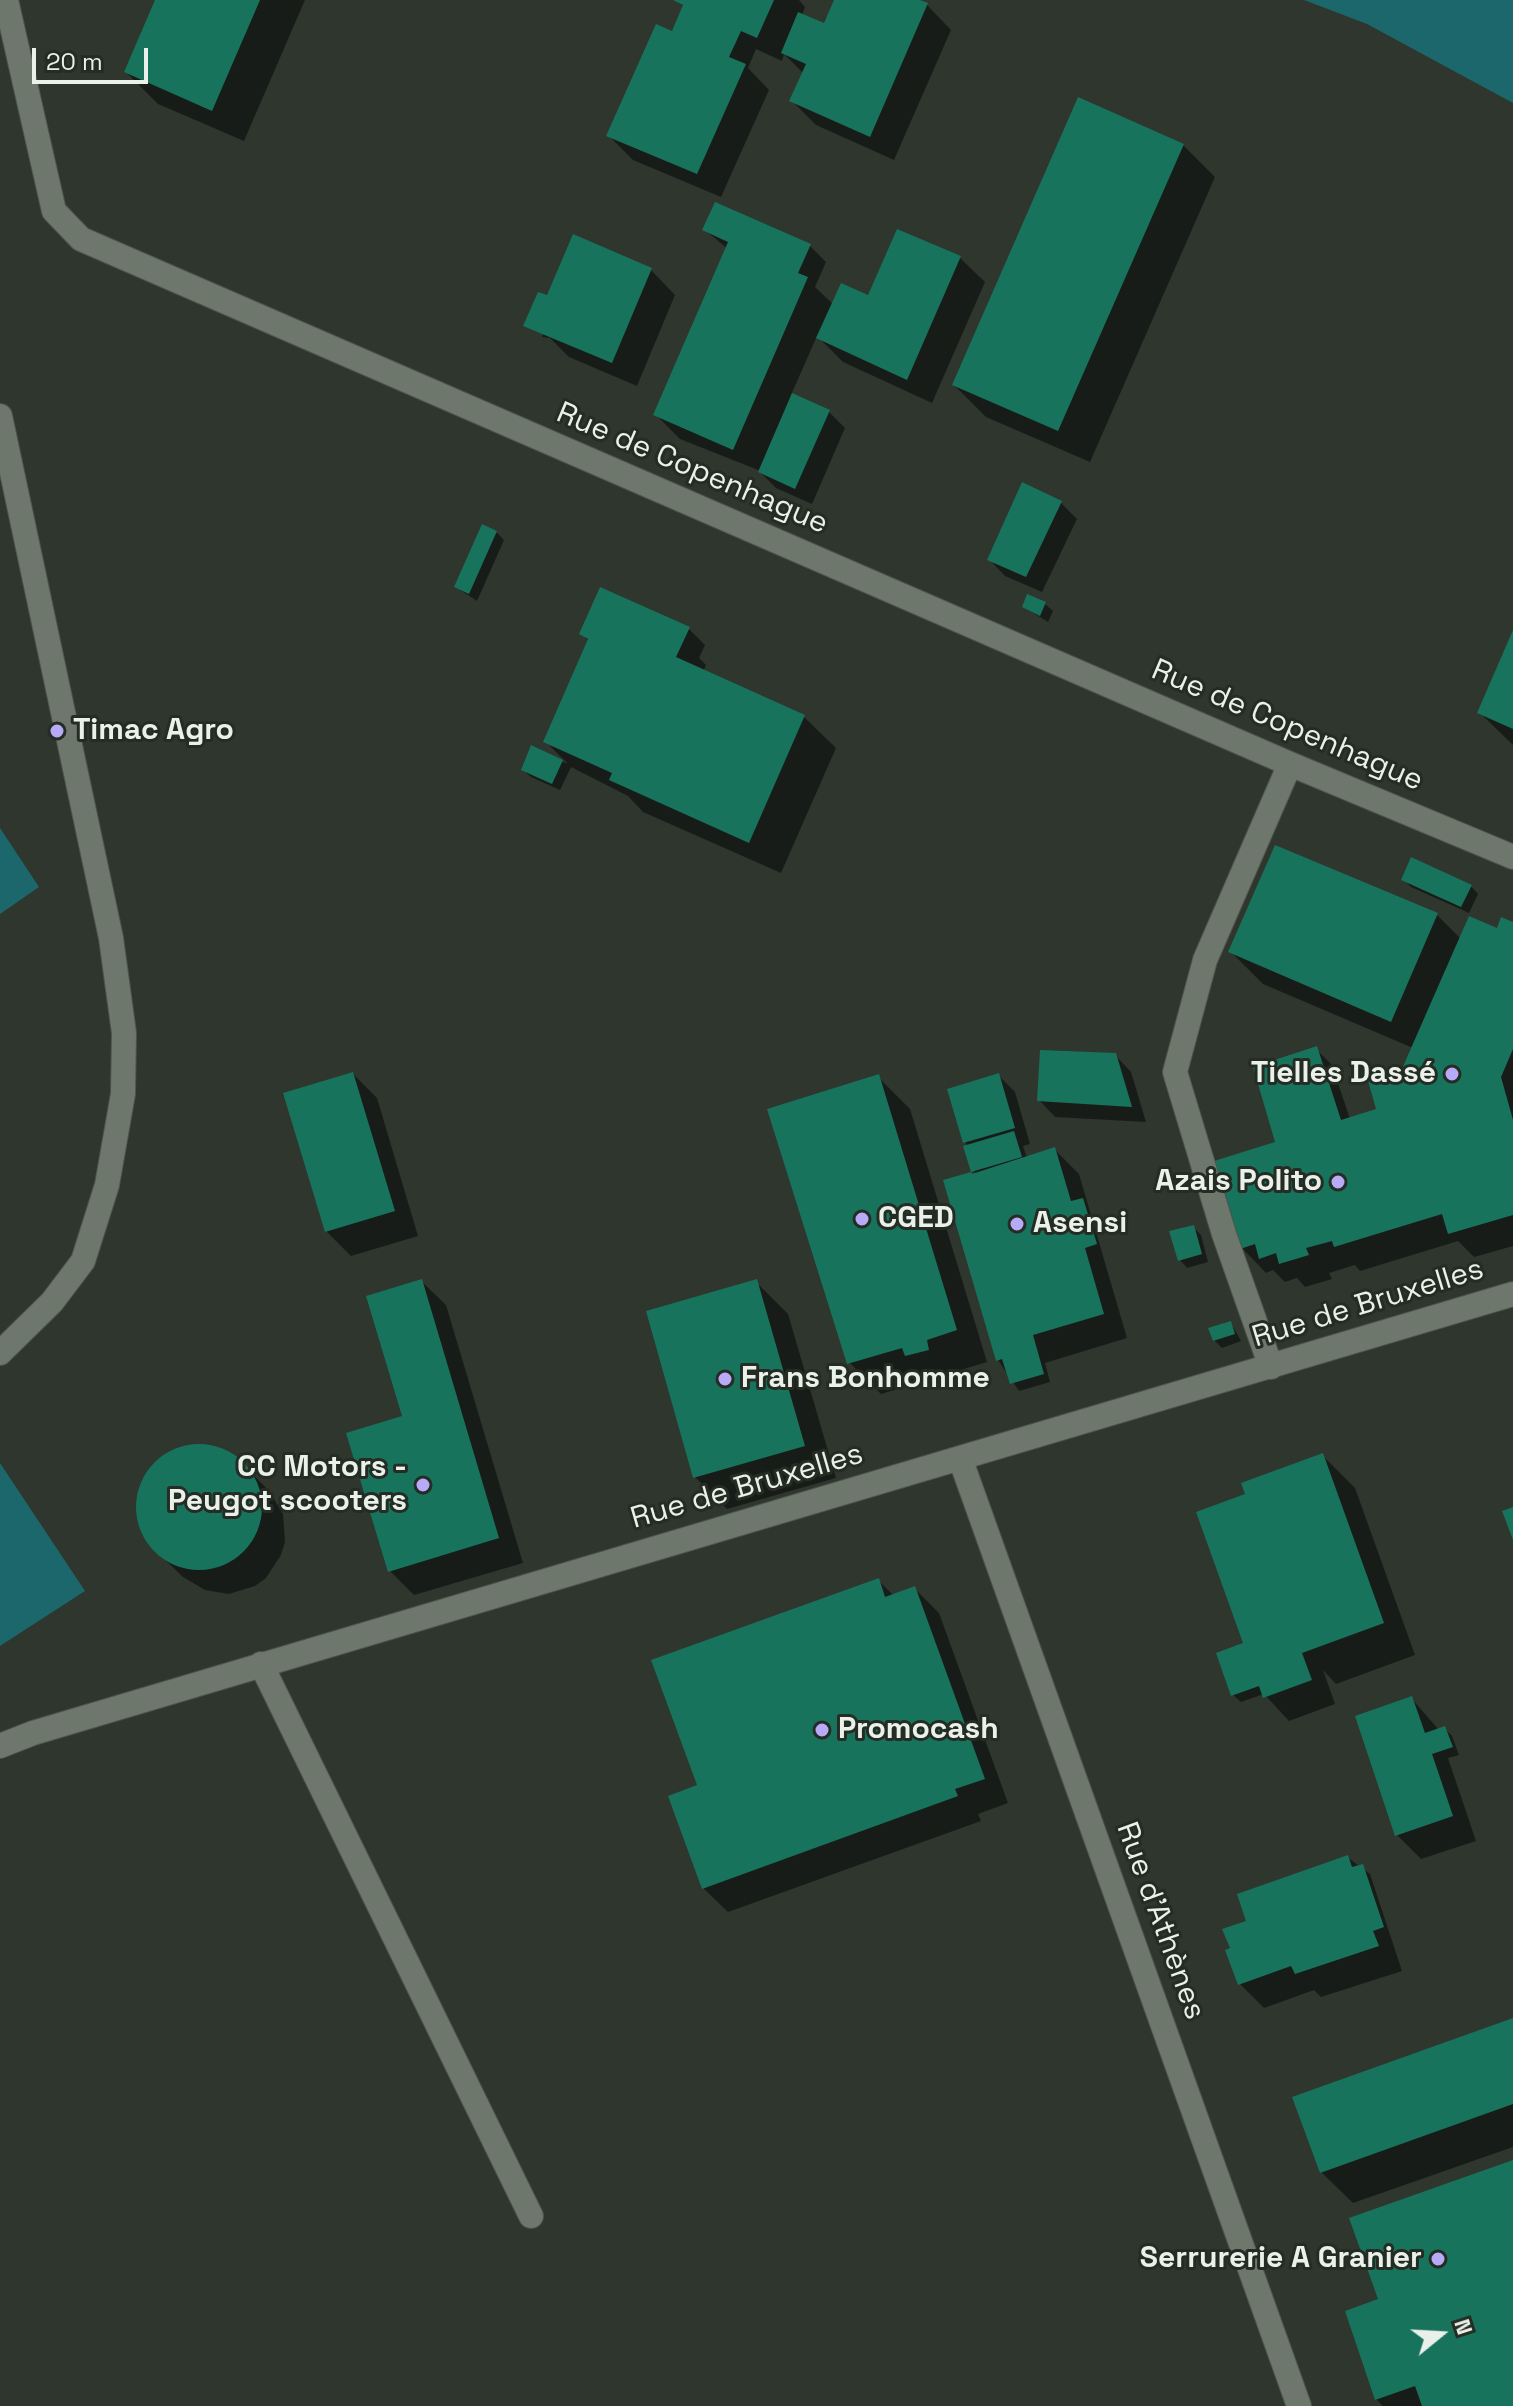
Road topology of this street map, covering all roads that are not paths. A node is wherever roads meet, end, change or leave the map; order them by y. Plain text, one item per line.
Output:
1 (6, 0) edge
2 (0, 416) edge
3 (1290, 764) junction
4 (1513, 857) edge
5 (1513, 1294) edge
6 (0, 1353) edge
7 (1271, 1367) junction
8 (960, 1458) junction
9 (261, 1664) junction
10 (0, 1746) edge
11 (531, 2216) dead end
12 (1299, 2406) edge

1 - 3 street, Rue de Copenhague
2 - 6 street
3 - 4 street, Rue de Copenhague
3 - 7 street
5 - 7 street, Rue de Bruxelles
7 - 8 street, Rue de Bruxelles
8 - 9 street, Rue de Bruxelles
8 - 12 street, Rue d'Athènes
9 - 10 street, Rue de Bruxelles
9 - 11 street

